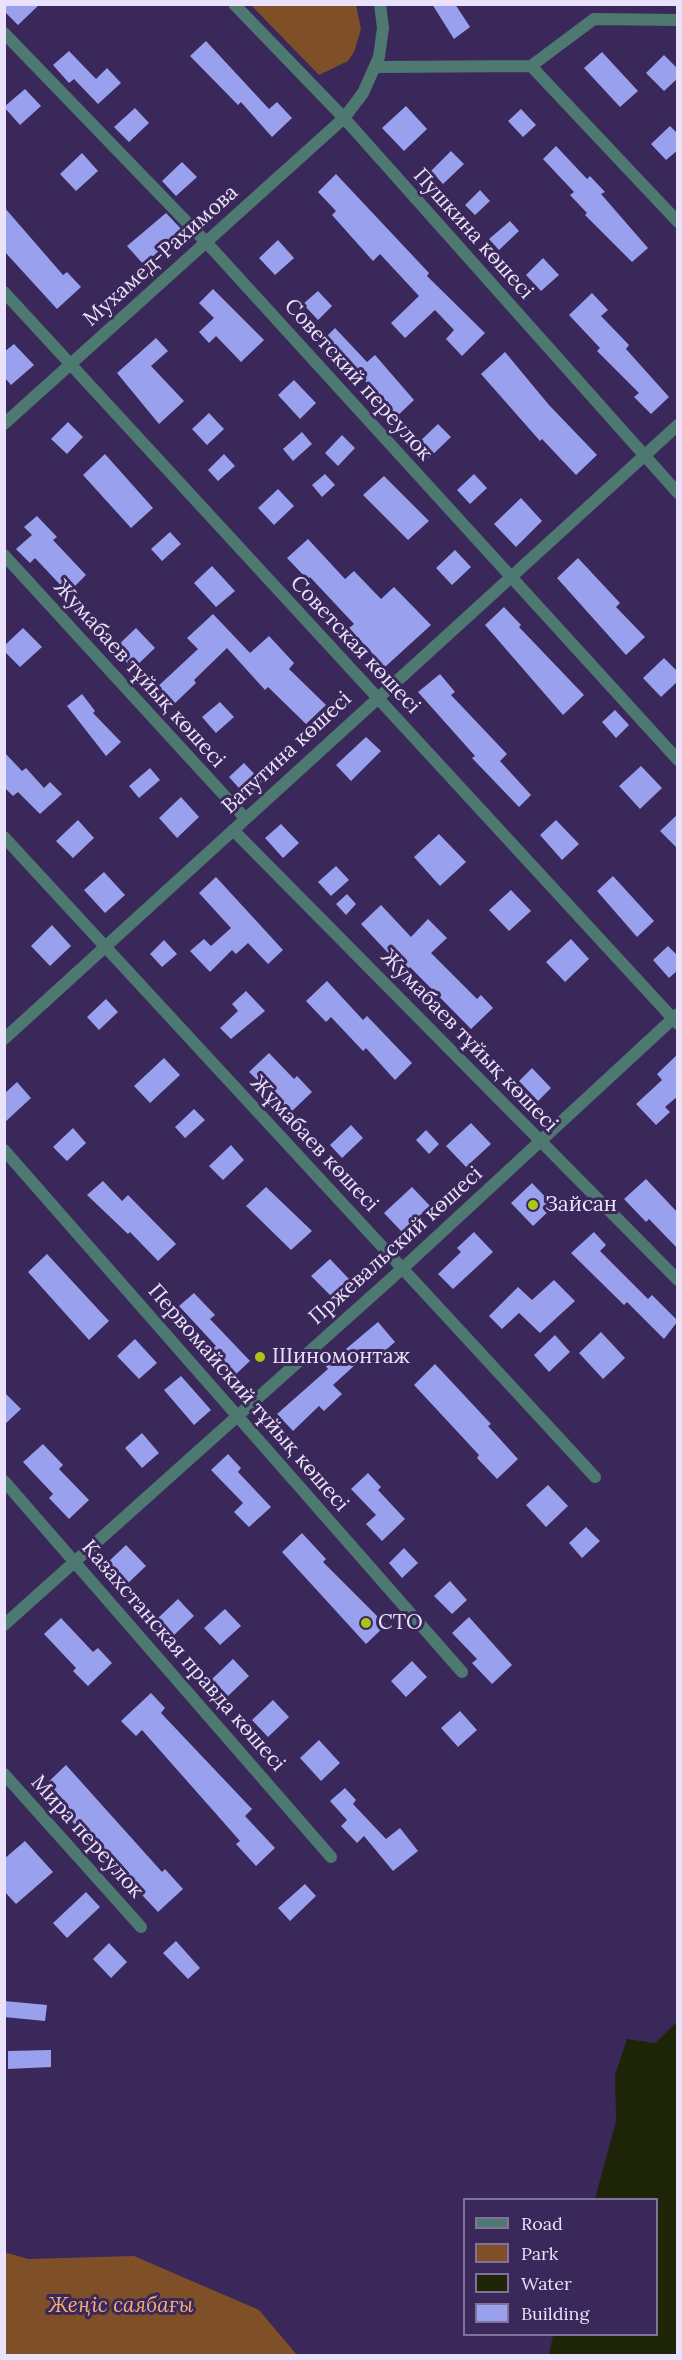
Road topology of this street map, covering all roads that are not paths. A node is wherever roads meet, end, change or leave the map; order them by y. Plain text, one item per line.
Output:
1 (234, 4) edge
2 (244, 4) edge
3 (380, 4) edge
4 (248, 19) junction
5 (678, 20) edge
6 (4, 33) edge
7 (531, 66) junction
8 (375, 67) junction
9 (344, 118) junction
10 (678, 222) edge
11 (206, 242) junction
12 (4, 292) edge
13 (71, 364) junction
14 (4, 424) edge
15 (678, 425) edge
16 (645, 456) junction
17 (678, 493) edge
18 (4, 555) edge
19 (510, 576) junction
20 (377, 698) junction
21 (678, 760) edge
22 (245, 819) junction
23 (233, 830) junction
24 (4, 837) edge
25 (105, 947) junction
26 (676, 1019) edge
27 (4, 1039) edge
28 (541, 1142) junction
29 (4, 1150) edge
30 (402, 1268) junction
31 (678, 1280) edge
32 (236, 1414) junction
33 (595, 1477) dead end
34 (4, 1481) edge
35 (74, 1562) junction
36 (4, 1625) edge
37 (462, 1672) dead end
38 (4, 1774) edge
39 (331, 1857) dead end
40 (141, 1926) dead end

1 - 4 street, Пушкина көшесі
2 - 4 street
3 - 8 street, Мухамед-Рахимова
4 - 9 street, Пушкина көшесі
5 - 7 street
6 - 11 street, Советский переулок
7 - 8 street
7 - 10 street
8 - 9 street, Мухамед-Рахимова
9 - 11 street, Мухамед-Рахимова
9 - 16 street, Пушкина көшесі
11 - 13 street, Мухамед-Рахимова
11 - 19 street, Советский переулок
12 - 13 street, Советская көшесі
13 - 14 street, Мухамед-Рахимова
13 - 20 street, Советская көшесі
15 - 16 street, Ватутина көшесі
16 - 17 street, Пушкина көшесі
16 - 19 street, Ватутина көшесі
18 - 22 street, Жумабаев тұйық көшесі
19 - 20 street, Ватутина көшесі
19 - 21 street, Советский переулок
20 - 22 street, Ватутина көшесі
20 - 26 street, Советская көшесі
22 - 23 street, Ватутина көшесі
23 - 25 street, Ватутина көшесі
23 - 28 street, Жумабаев тұйық көшесі
24 - 25 street, Жұмабаев көшесі
25 - 27 street, Ватутина көшесі
25 - 30 street, Жұмабаев көшесі
26 - 28 street, Пржевальский көшесі
28 - 30 street, Пржевальский көшесі
28 - 31 street, Жумабаев тұйық көшесі
29 - 32 street, Первомайский тұйық көшесі
30 - 32 street, Пржевальский көшесі
30 - 33 street, Жұмабаев көшесі
32 - 35 street, Пржевальский көшесі
32 - 37 street, Первомайский тұйық көшесі
34 - 35 street, Казахстанская правда көшесі
35 - 36 street, Пржевальский көшесі
35 - 39 street, Казахстанская правда көшесі
38 - 40 street, Мира переулок

